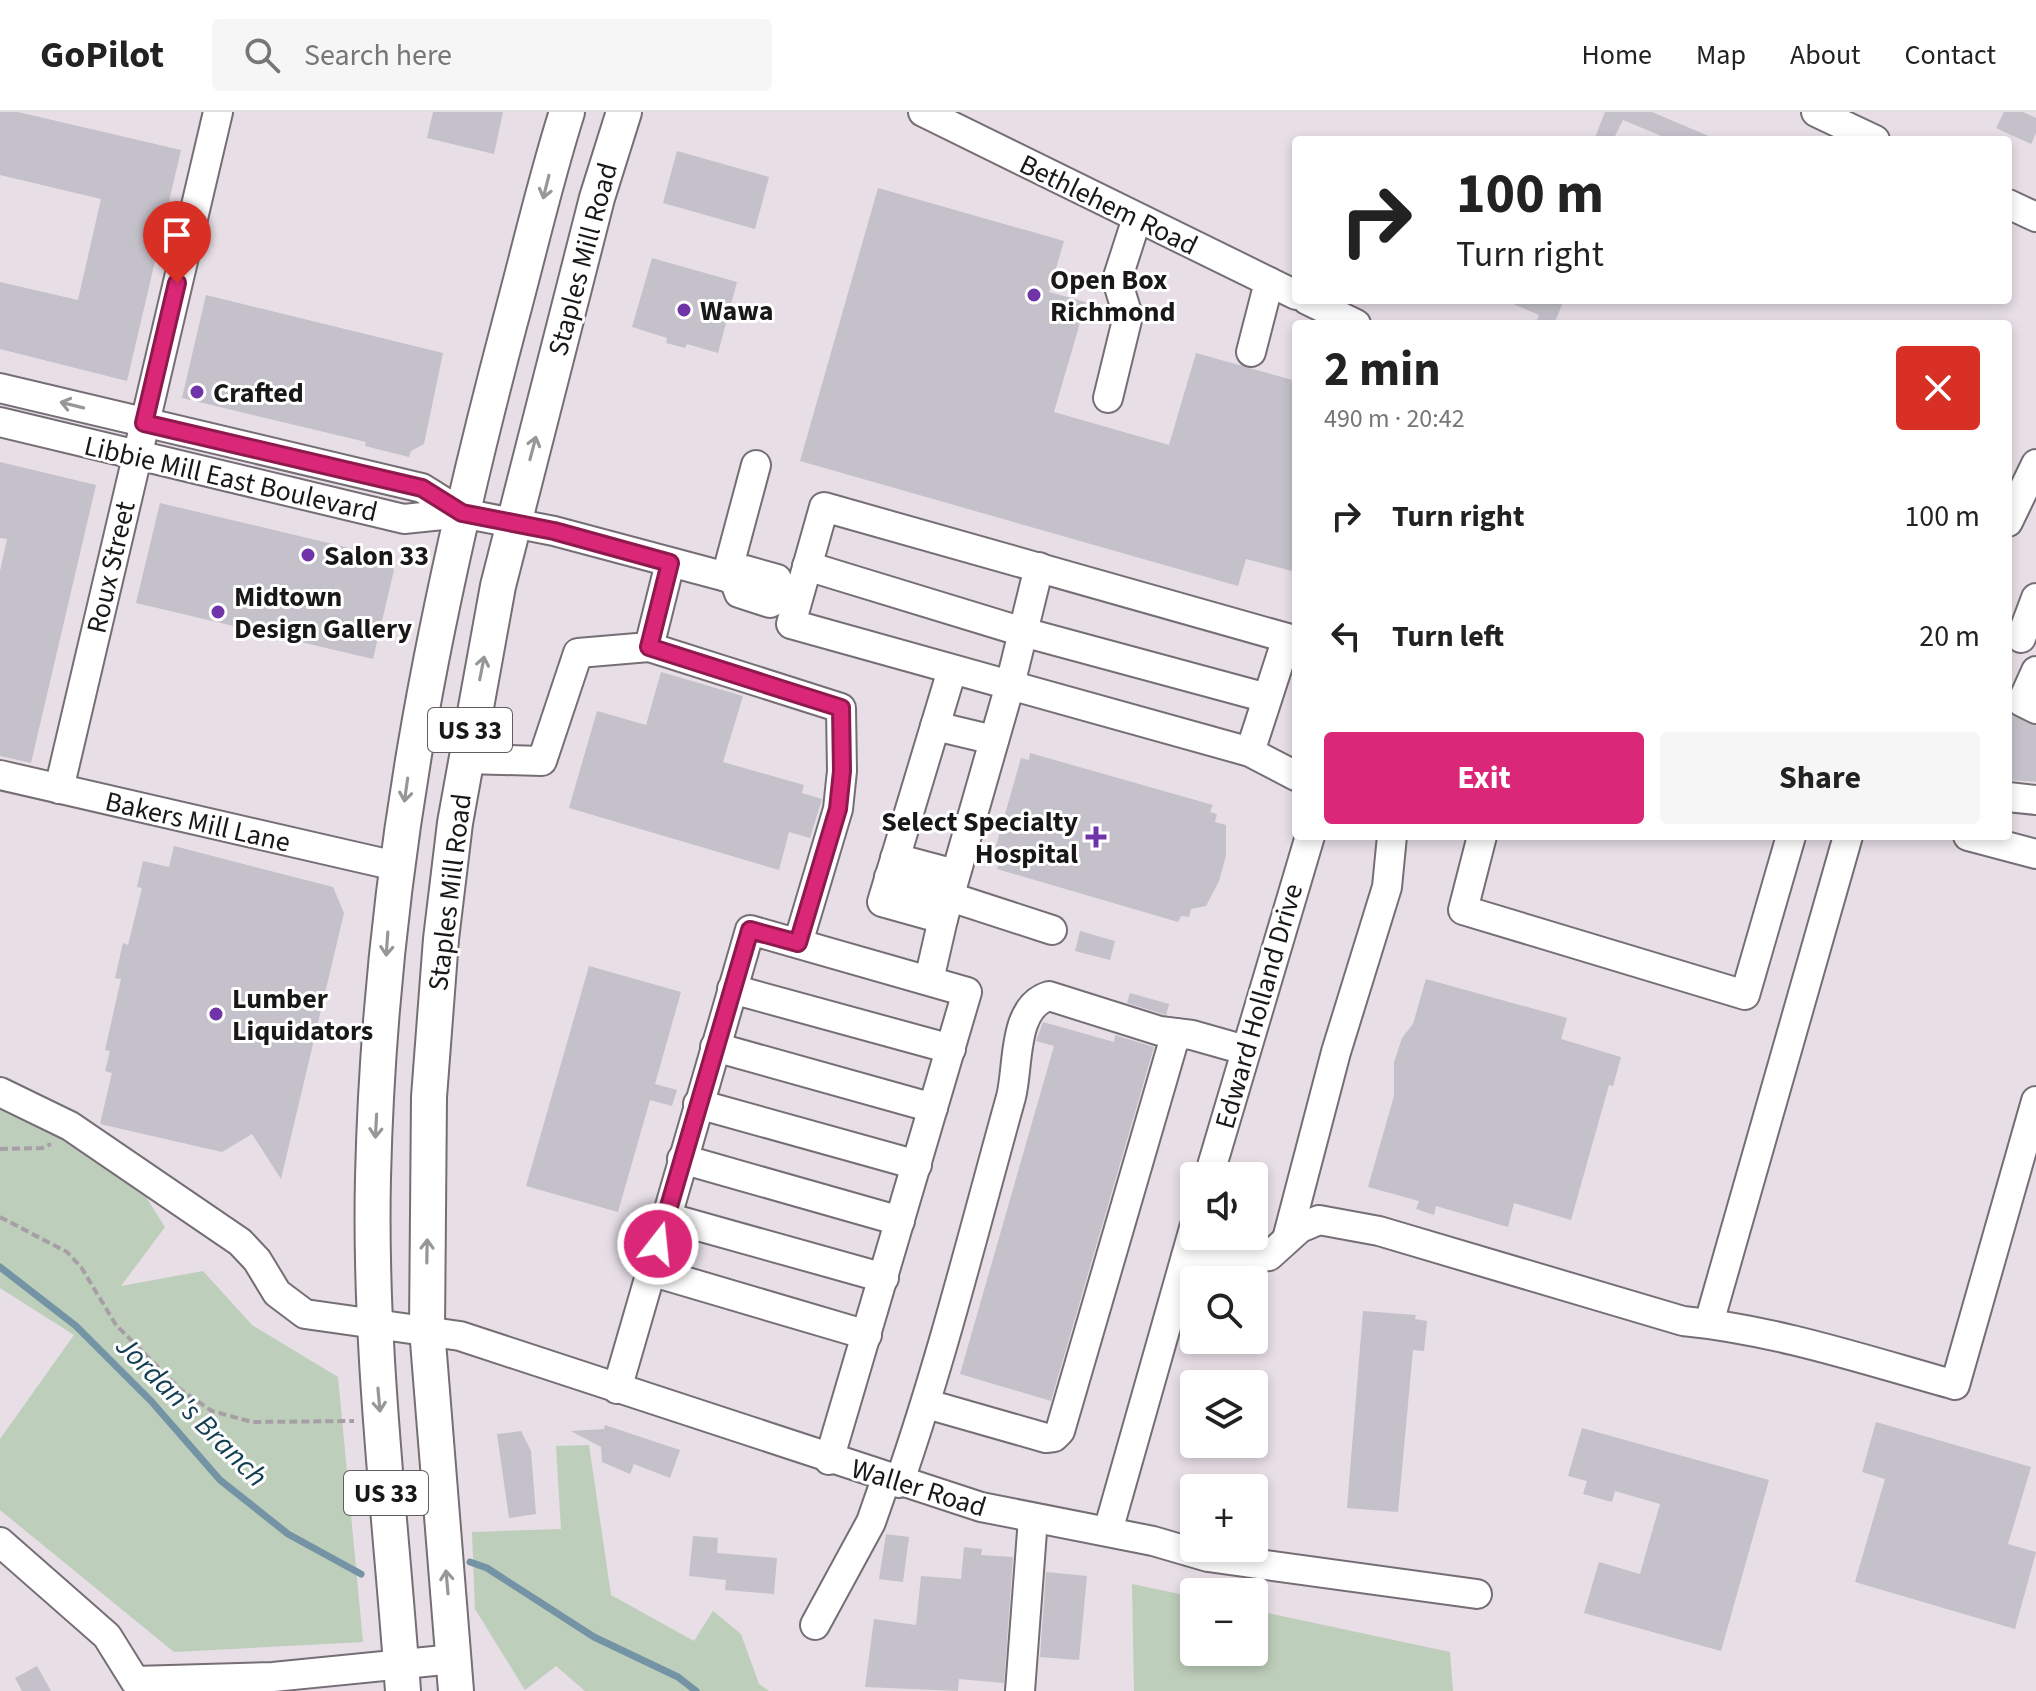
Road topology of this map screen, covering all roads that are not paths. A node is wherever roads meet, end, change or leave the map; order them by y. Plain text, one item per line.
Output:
1 (218, 112) edge
2 (567, 112) edge
3 (624, 112) edge
4 (923, 112) edge
5 (1816, 112) edge
6 (1867, 136) edge
7 (2012, 206) edge
8 (2036, 217) edge
9 (1137, 218) junction
10 (1269, 282) junction
11 (1292, 293) edge
12 (1315, 304) edge
13 (1348, 320) edge
14 (1251, 352) dead end
15 (0, 388) edge
16 (1108, 398) dead end
17 (0, 422) edge
18 (144, 423) junction
19 (136, 455) junction
20 (2036, 464) edge
21 (756, 465) dead end
22 (462, 513) junction
23 (2012, 514) edge
24 (514, 524) junction
25 (670, 563) junction
26 (807, 566) junction
27 (1039, 567) junction
28 (730, 578) junction
29 (792, 596) junction
30 (2036, 598) edge
31 (1023, 632) junction
32 (2022, 638) edge
33 (649, 647) junction
34 (952, 670) junction
35 (2036, 671) edge
36 (1010, 685) junction
37 (1267, 698) junction
38 (2022, 702) edge
39 (935, 726) junction
40 (994, 740) junction
41 (1250, 752) junction
42 (465, 759) junction
43 (1292, 774) edge
44 (0, 775) edge
45 (59, 789) junction
46 (2012, 797) edge
47 (2036, 800) edge
48 (1309, 840) edge
49 (1392, 840) edge
50 (1481, 840) edge
51 (1790, 840) edge
52 (1847, 840) edge
53 (1983, 840) edge
54 (2036, 854) edge
55 (396, 866) junction
56 (892, 868) junction
57 (949, 897) junction
58 (1052, 930) dead end
59 (798, 943) junction
60 (929, 980) junction
61 (732, 989) junction
62 (1176, 1033) junction
63 (715, 1047) junction
64 (951, 1049) junction
65 (1245, 1050) junction
66 (0, 1092) edge
67 (2036, 1101) edge
68 (698, 1104) junction
69 (933, 1108) junction
70 (682, 1159) junction
71 (1213, 1162) edge
72 (917, 1165) junction
73 (666, 1217) junction
74 (900, 1221) junction
75 (1287, 1239) junction
76 (1188, 1250) edge
77 (1186, 1257) junction
78 (650, 1271) junction
79 (884, 1278) junction
80 (375, 1322) junction
81 (1709, 1323) junction
82 (427, 1329) junction
83 (867, 1335) junction
84 (617, 1389) junction
85 (927, 1404) junction
86 (829, 1460) junction
87 (892, 1481) junction
88 (1033, 1518) junction
89 (1108, 1531) junction
90 (0, 1542) edge
91 (1477, 1594) dead end
92 (815, 1625) dead end
93 (455, 1675) edge
94 (402, 1678) edge
95 (269, 1684) edge
96 (137, 1686) edge
97 (1020, 1691) edge

1 - 18 street, Roux Street
2 -> 22 main road, Staples Mill Road / US 33
24 -> 3 main road, Staples Mill Road / US 33
4 - 9 street, Bethlehem Road
5 - 6 street
7 - 8 street
9 - 10 street, Bethlehem Road
9 - 16 street
10 - 11 street, Bethlehem Road
10 - 14 street
12 - 13 street
18 -> 15 street, Libbie Mill East Boulevard
17 - 19 street, Libbie Mill East Boulevard
18 - 19 street, Roux Street
18 - 22 street, Libbie Mill East Boulevard
19 - 22 street, Libbie Mill East Boulevard
19 - 45 street, Roux Street
20 - 23 street
21 - 28 street
22 - 24 street, Libbie Mill East Boulevard
22 -> 55 main road, Staples Mill Road / US 33
24 - 25 street, Libbie Mill East Boulevard
42 -> 24 main road, Staples Mill Road / US 33
25 - 28 street, Libbie Mill East Boulevard
25 - 33 street
26 - 27 street
26 - 29 street
26 - 31 street
27 - 31 street
27 - 37 street
28 - 29 street
29 - 34 street
30 - 32 street
31 - 36 street
31 - 37 street
33 - 42 street
33 - 59 street
34 - 36 street
34 - 39 street
35 - 38 street
36 - 40 street
36 - 41 street
37 - 41 street
39 - 40 street
39 - 56 street
40 - 57 street
41 - 43 street
82 -> 42 main road, Staples Mill Road / US 33
44 - 45 street, Bakers Mill Lane
45 - 55 street, Bakers Mill Lane
46 - 47 street
48 - 65 street, Edward Holland Drive
49 - 75 street
50 - 51 street
52 - 81 street
53 - 54 street
55 -> 80 main road, Staples Mill Road / US 33
56 - 57 street
56 - 57 street
57 - 58 street
57 - 60 street
59 - 60 street
59 - 61 street
60 - 64 street
61 - 63 street
61 - 64 street
62 - 65 street
62 - 85 street
62 - 85 street
63 - 68 street
63 - 69 street
64 - 69 street
65 - 71 street, Edward Holland Drive
66 - 80 street, Waller Road
67 - 81 street
68 - 70 street
68 - 72 street
69 - 72 street
70 - 73 street
70 - 74 street
72 - 74 street
73 - 78 street
73 - 79 street
74 - 79 street
75 - 77 street
75 - 81 street
76 - 77 street
77 - 89 street
78 - 83 street
78 - 84 street
79 - 83 street
80 - 82 street, Waller Road
80 -> 94 main road, Staples Mill Road / US 33
82 - 84 street, Waller Road
93 -> 82 main road, Staples Mill Road / US 33
83 - 86 street
84 - 86 street, Waller Road
85 - 87 street
86 - 87 street, Waller Road
87 - 88 street, Waller Road
87 - 92 street
88 - 89 street, Waller Road
88 - 97 street
89 - 91 street, Waller Road
90 - 96 street
93 - 94 street
94 - 95 street
95 - 96 street

